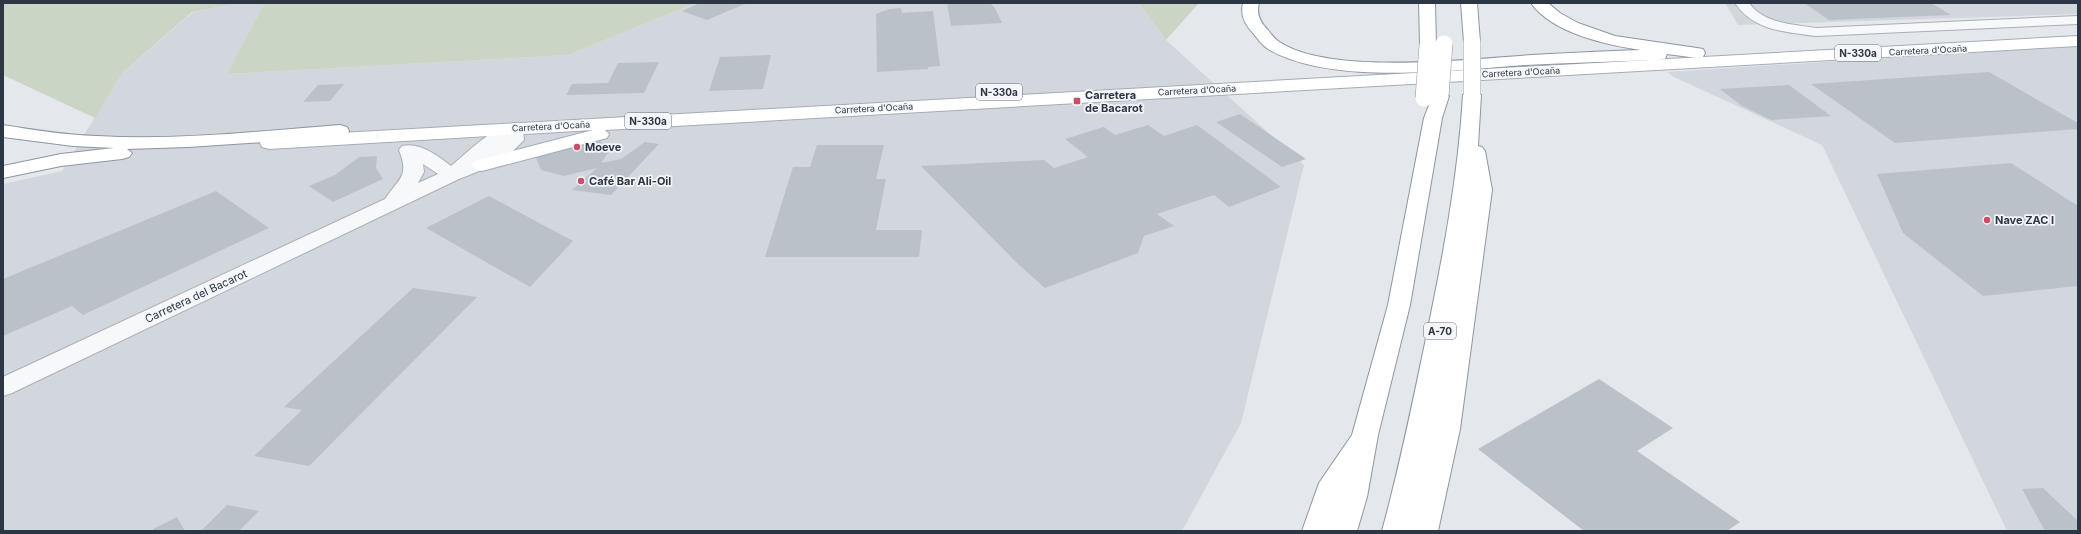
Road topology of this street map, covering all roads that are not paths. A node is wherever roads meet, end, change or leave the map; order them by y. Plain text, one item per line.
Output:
1 (1251, 3) edge
2 (1427, 3) edge
3 (1442, 3) edge
4 (1469, 3) edge
5 (1538, 3) edge
6 (1742, 3) edge
7 (2001, 24) junction
8 (2076, 29) edge
9 (2058, 33) junction
10 (1440, 36) junction
11 (1697, 53) junction
12 (1659, 55) junction
13 (875, 99) junction
14 (782, 113) junction
15 (1471, 128) junction
16 (365, 129) junction
17 (514, 129) junction
18 (3, 131) edge
19 (269, 142) junction
20 (409, 150) junction
21 (482, 165) junction
22 (3, 172) edge
23 (452, 175) junction
24 (389, 205) junction
25 (3, 387) edge
26 (1365, 435) junction
27 (1316, 531) edge
28 (1343, 531) edge
29 (1396, 531) edge
30 (1424, 531) edge

1 - 12 main road
2 - 10 main road
3 - 10 main road
4 - 15 main road, A-70, bridge
5 - 11 main road
6 - 7 street, Carretera d'Ocaña
7 - 8 street, Carretera d'Ocaña
7 - 9 street, Carretera d'Ocaña
8 - 9 main road, Carretera d'Ocaña / N-330a
8 - 14 main road, Carretera d'Ocaña / N-330a
9 - 11 main road, Carretera d'Ocaña / N-330a
10 - 26 main road, bridge
11 - 12 main road, Carretera d'Ocaña / N-330a
12 - 13 main road, Carretera d'Ocaña / N-330a
13 - 16 main road, Carretera d'Ocaña / N-330a
13 - 17 main road
14 - 17 main road, Carretera d'Ocaña / N-330a
14 - 21 main road
15 - 29 main road, A-70
15 - 30 main road
16 - 17 main road
16 - 18 main road, Carretera d'Ocaña / N-330a
17 - 19 main road, Carretera d'Ocaña / N-330a
17 - 21 street, Carretera del Bacarot
17 - 23 street, Carretera del Bacarot
19 - 20 main road
19 - 22 main road
20 - 23 street
20 - 24 street, Carretera del Bacarot
21 - 23 street, Carretera del Bacarot
23 - 24 street, Carretera del Bacarot
24 - 25 street, Carretera del Bacarot
26 - 27 main road
26 - 28 main road

